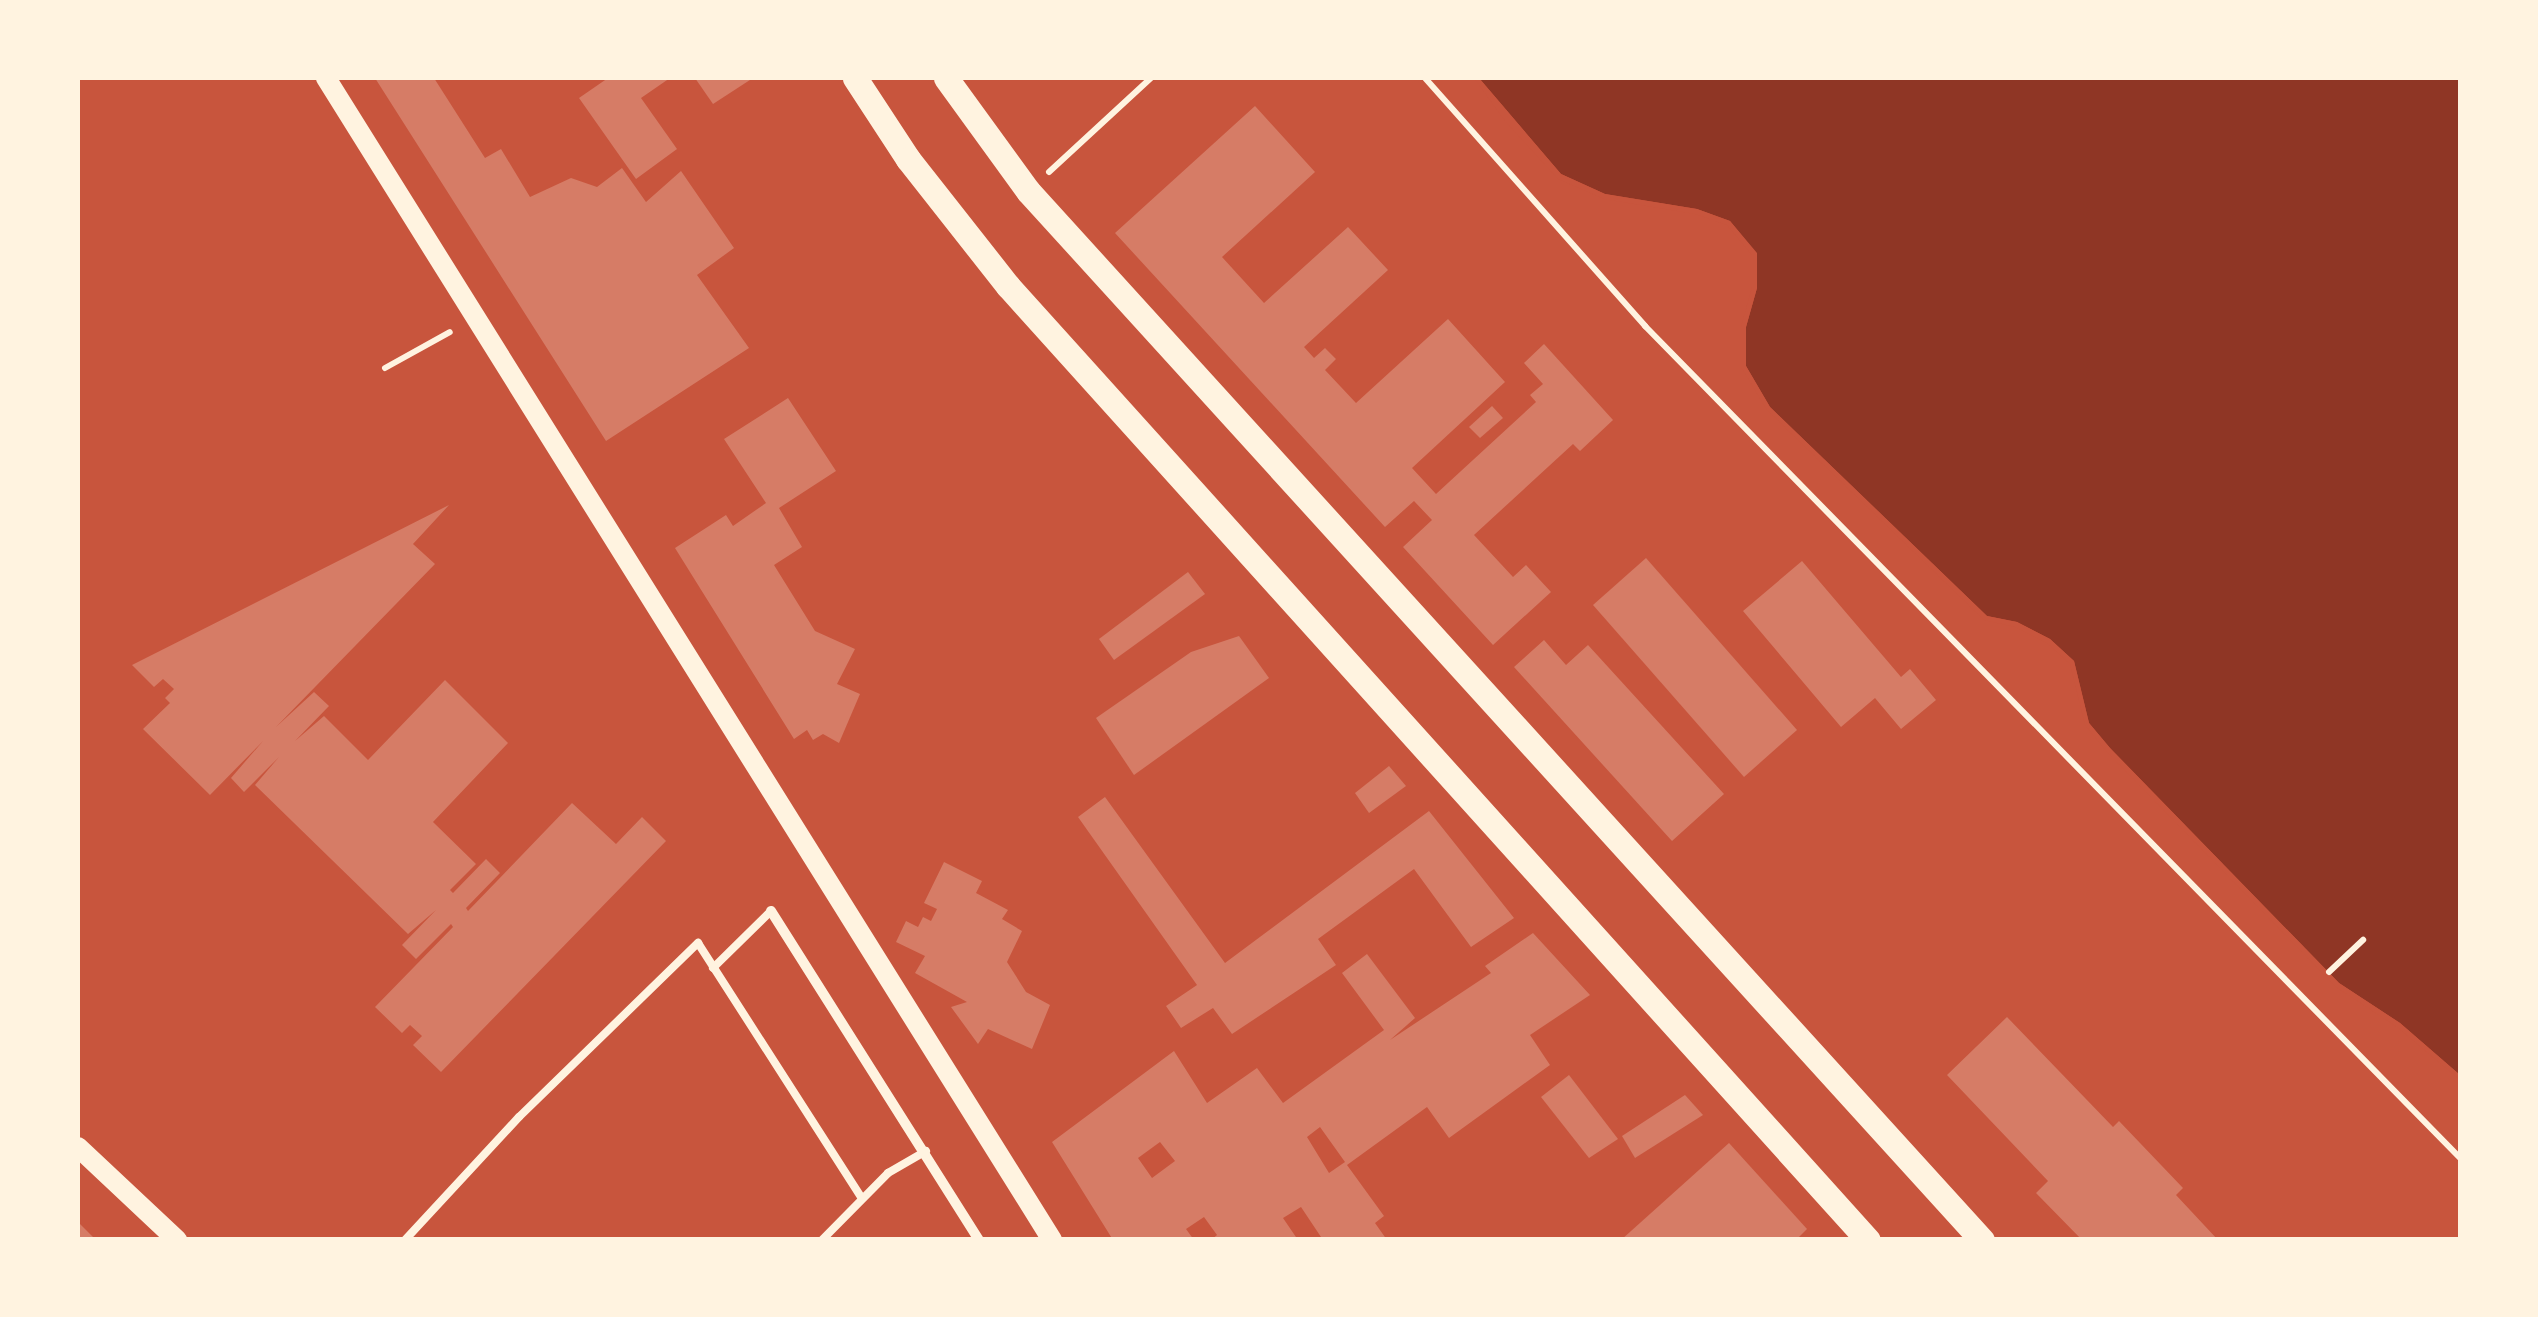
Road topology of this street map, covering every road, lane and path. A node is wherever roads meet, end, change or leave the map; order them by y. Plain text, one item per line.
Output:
1 (326, 78) edge
2 (855, 78) edge
3 (946, 78) edge
4 (1152, 78) edge
5 (1425, 78) edge
6 (1028, 191) junction
7 (476, 318) junction
8 (385, 368) dead end
9 (771, 912) joint
10 (2363, 940) dead end
11 (713, 968) junction
12 (2329, 972) dead end
13 (78, 1147) edge
14 (926, 1151) junction
15 (2460, 1158) edge
16 (862, 1198) junction
17 (177, 1240) edge
18 (405, 1240) edge
19 (822, 1240) edge
20 (978, 1240) edge
21 (1052, 1240) edge
22 (1868, 1240) edge
23 (1982, 1240) edge

1 - 7 main road
2 - 22 main road
3 - 6 main road
4 - 6 path
5 - 15 path
6 - 23 main road
7 - 8 path
7 - 21 main road
9 - 11 lane
9 - 14 street
10 - 12 path
11 - 16 lane
11 - 18 lane
13 - 17 main road
14 - 16 lane
14 - 20 street
16 - 19 lane

